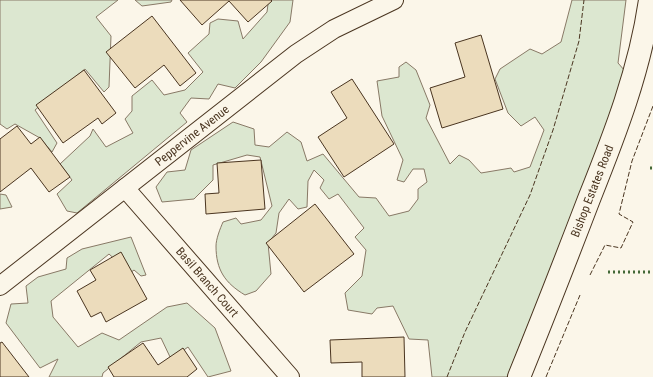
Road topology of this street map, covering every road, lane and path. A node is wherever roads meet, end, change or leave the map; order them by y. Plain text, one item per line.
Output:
1 (394, 0) edge
2 (650, 0) edge
3 (125, 188) junction
4 (0, 286) edge
5 (290, 377) edge
6 (519, 377) edge

1 - 3 street, Peppervine Avenue
2 - 6 street, Bishop Estates Road
3 - 4 street, Peppervine Avenue
3 - 5 street, Basil Branch Court

